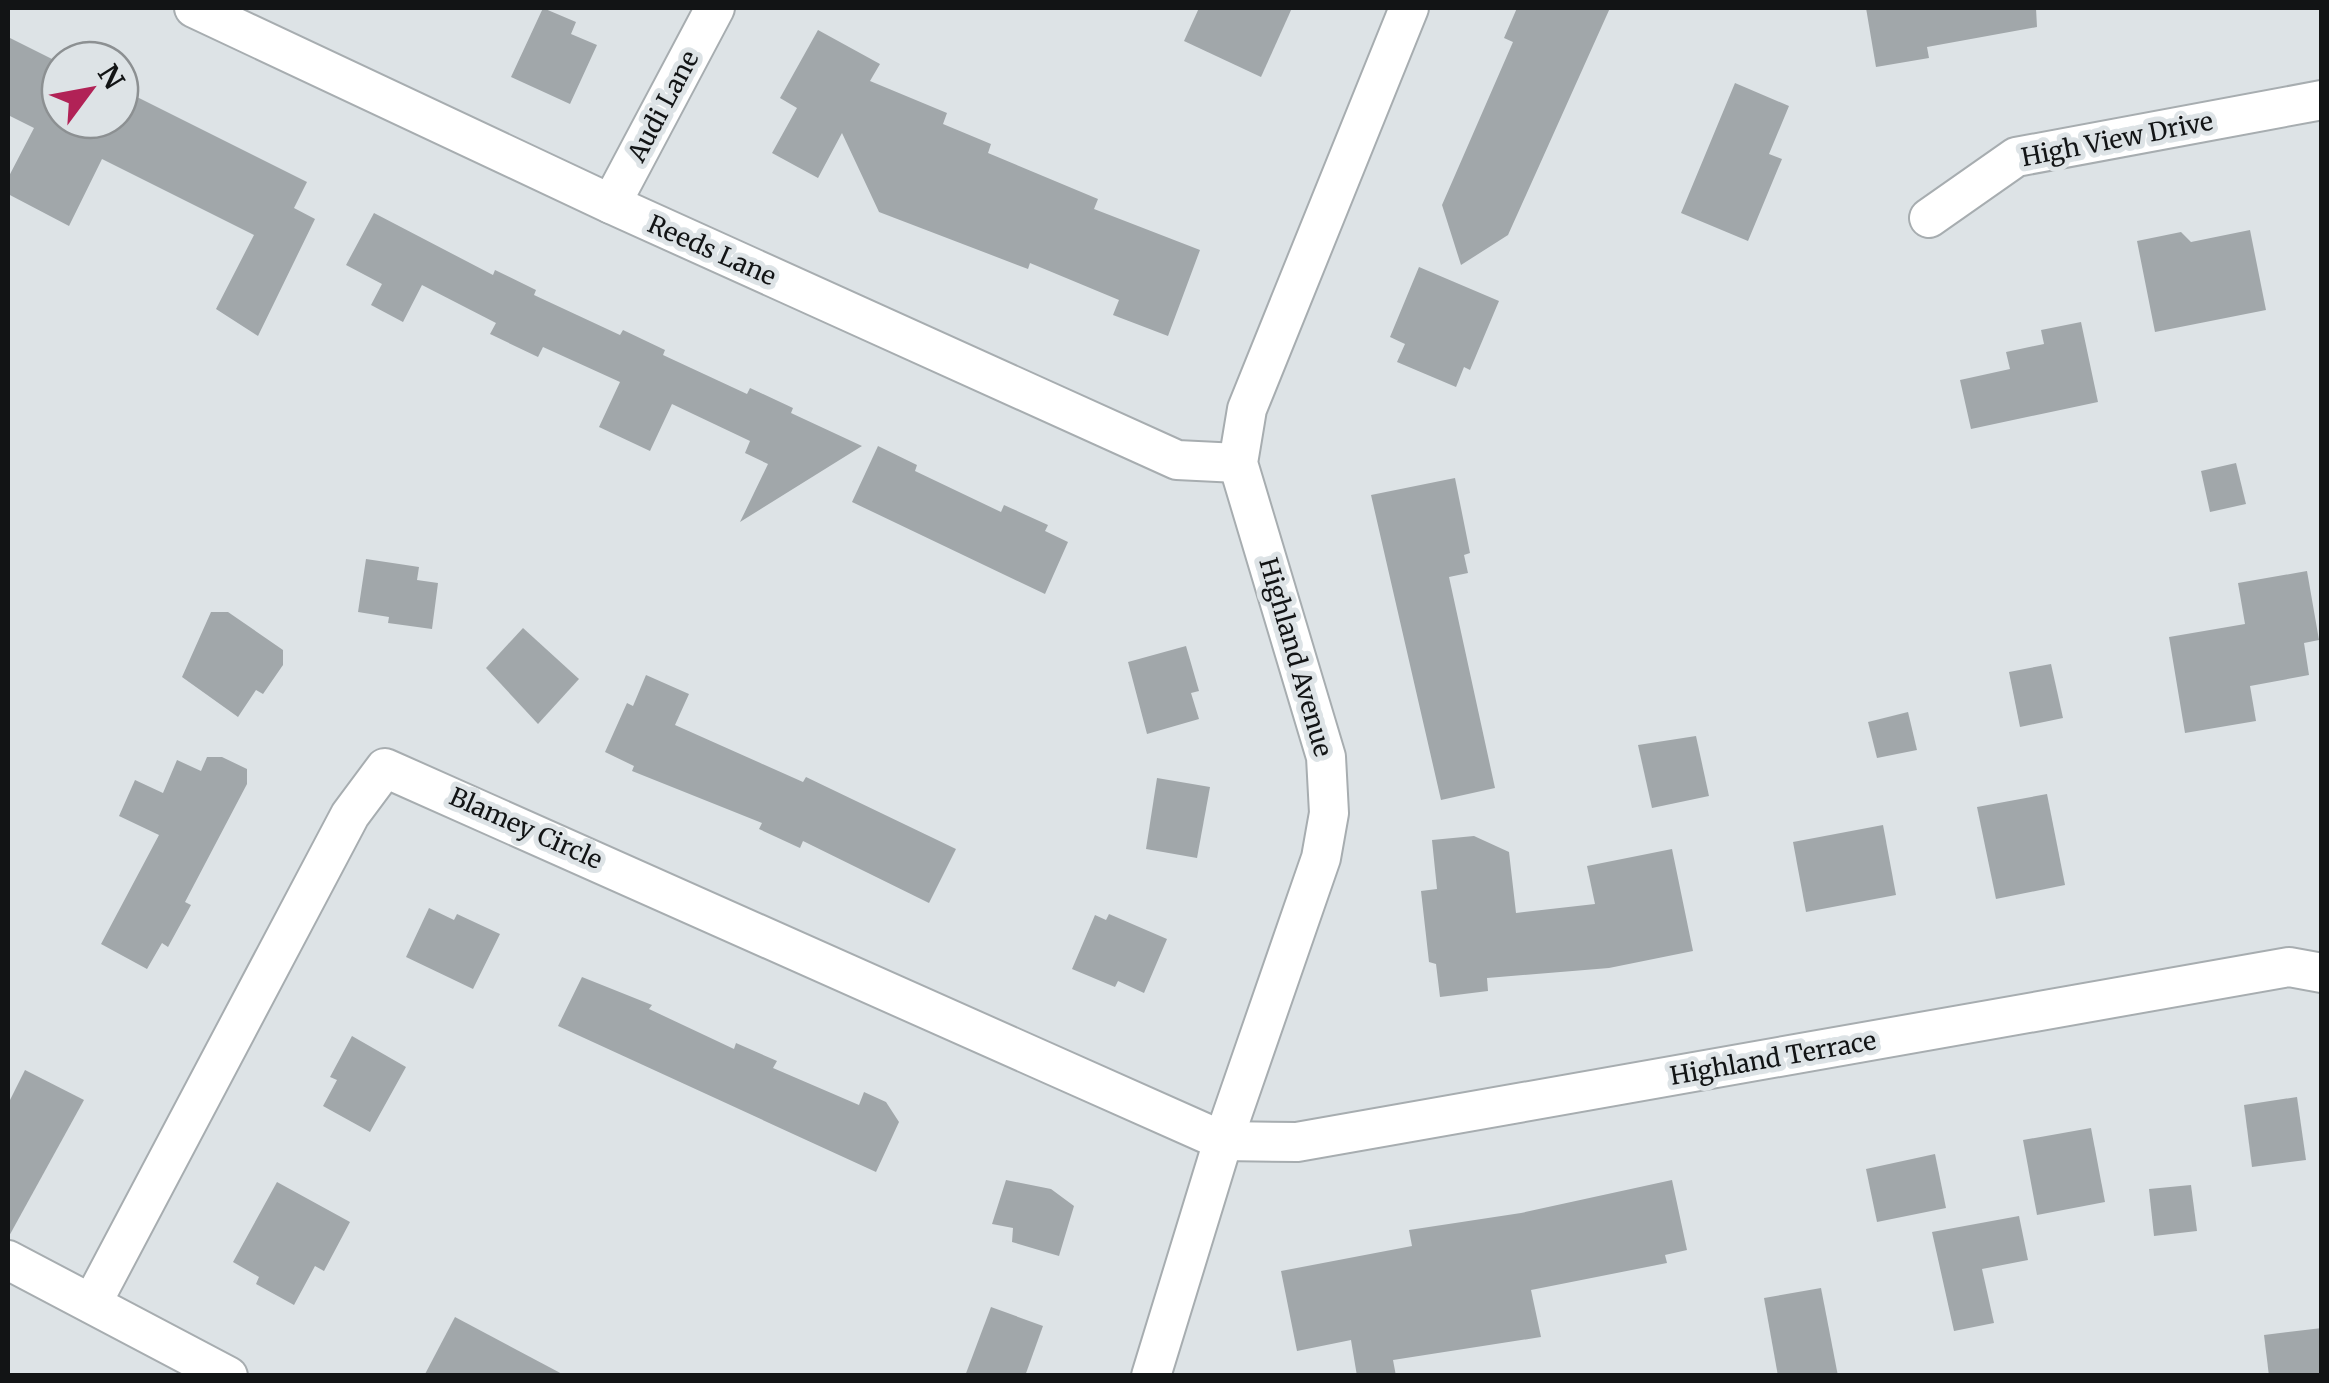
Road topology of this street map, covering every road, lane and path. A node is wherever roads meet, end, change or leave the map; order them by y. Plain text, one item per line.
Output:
1 (194, 8) edge
2 (715, 8) edge
3 (1408, 8) edge
4 (2322, 100) edge
5 (611, 204) junction
6 (1929, 218) dead end
7 (1238, 463) junction
8 (2322, 973) edge
9 (1224, 1142) junction
10 (8, 1260) edge
11 (92, 1303) junction
12 (228, 1376) edge
13 (1150, 1376) edge

1 - 5 street, Reeds Lane
2 - 5 street, Audi Lane
3 - 7 street, Highland Avenue
4 - 6 street, High View Drive
5 - 7 street, Reeds Lane
7 - 9 street, Highland Avenue
8 - 9 street, Highland Terrace
9 - 11 street, Blamey Circle
9 - 13 street, Highland Avenue
10 - 11 street
11 - 12 street

